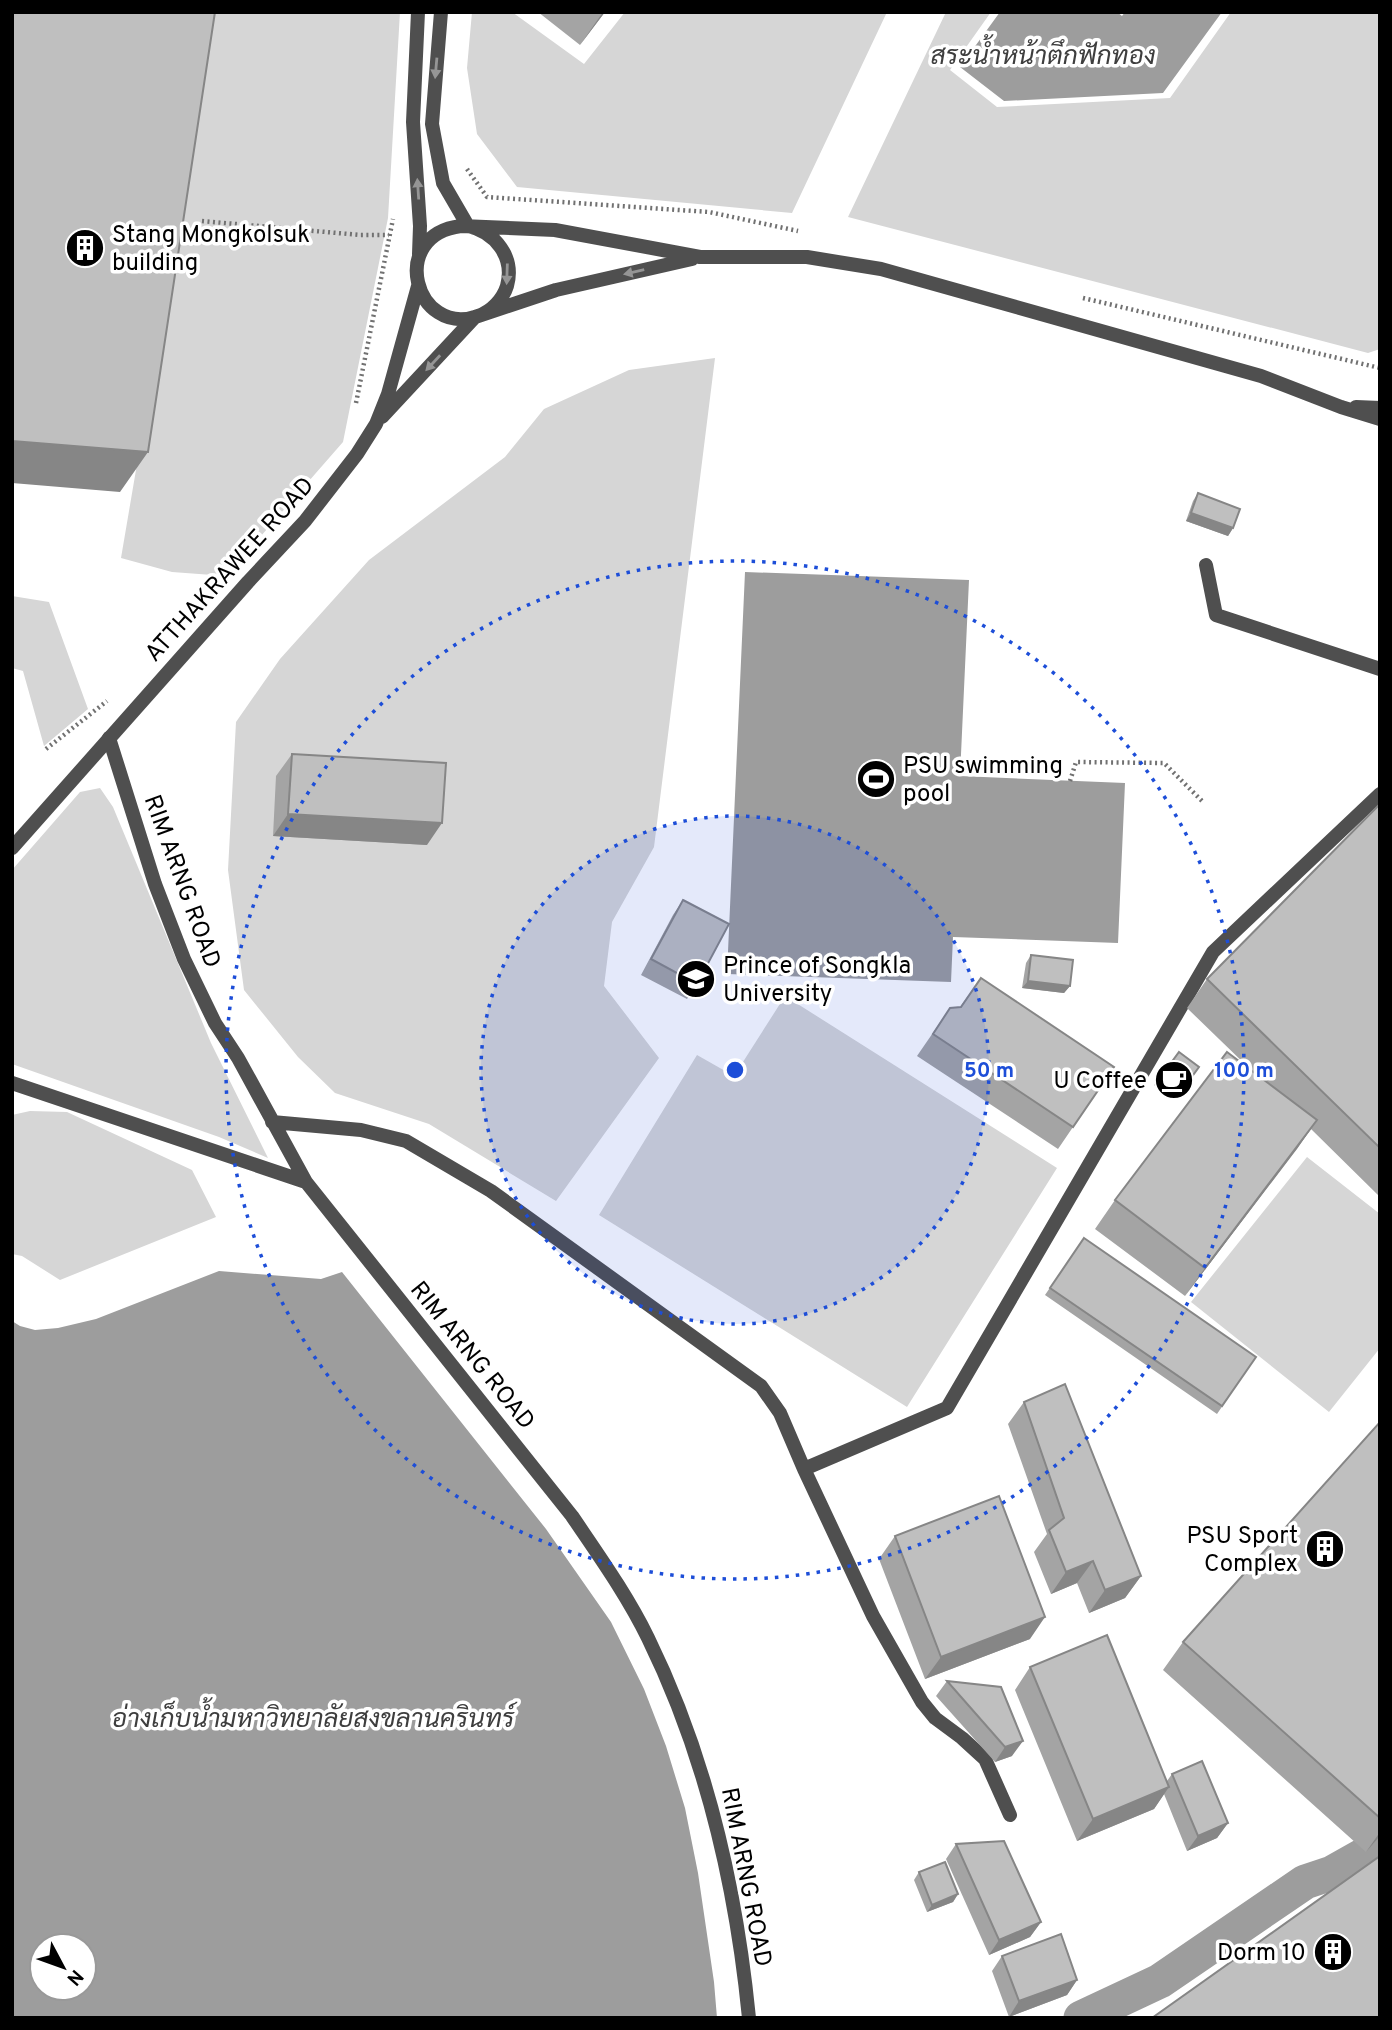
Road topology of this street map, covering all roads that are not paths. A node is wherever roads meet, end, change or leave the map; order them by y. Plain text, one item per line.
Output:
1 (418, 12) edge
2 (441, 12) edge
3 (468, 226) junction
4 (419, 255) junction
5 (700, 257) junction
6 (418, 286) junction
7 (475, 317) junction
8 (1341, 407) junction
9 (1380, 408) edge
10 (1380, 419) edge
11 (376, 424) junction
12 (1206, 565) dead end
13 (1380, 668) edge
14 (109, 738) junction
15 (1380, 794) edge
16 (12, 848) edge
17 (12, 1083) edge
18 (272, 1122) junction
19 (306, 1182) junction
20 (804, 1469) junction
21 (1010, 1815) dead end
22 (749, 2018) edge

4 -> 1 street
2 -> 3 street
3 - 4 street
3 - 5 street
3 -> 7 street
4 - 6 street
5 -> 7 street
5 - 8 street
6 - 7 street
6 - 11 street, ATTHAKRAWEE ROAD
7 -> 11 street
8 - 9 street
8 - 10 street
11 - 14 street, ATTHAKRAWEE ROAD
12 - 13 street
14 - 16 street, ATTHAKRAWEE ROAD
14 - 18 street, RIM ARNG ROAD
15 - 20 street
17 - 19 street
18 - 19 street, RIM ARNG ROAD
18 - 20 street
19 - 22 street, RIM ARNG ROAD
20 - 21 street

